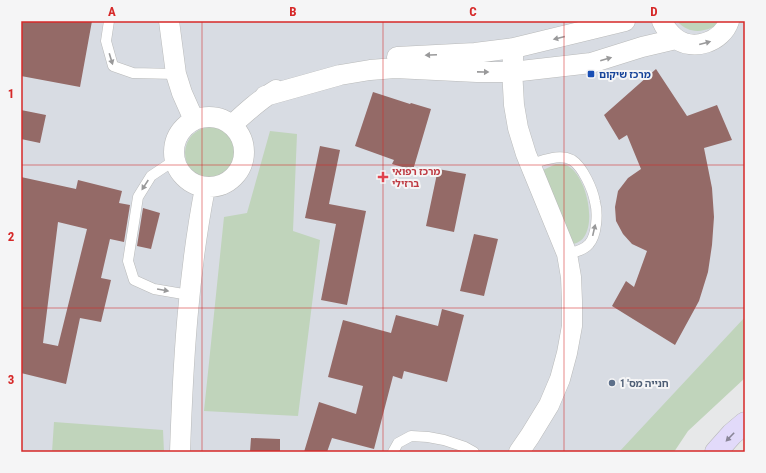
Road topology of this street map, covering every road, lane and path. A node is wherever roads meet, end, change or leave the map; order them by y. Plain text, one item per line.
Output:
1 (109, 21) edge
2 (169, 21) edge
3 (624, 21) edge
4 (662, 21) edge
5 (732, 22) edge
6 (676, 39) junction
7 (514, 48) junction
8 (512, 72) junction
9 (176, 74) junction
10 (265, 96) junction
11 (194, 120) junction
12 (232, 125) junction
13 (175, 160) junction
14 (530, 164) junction
15 (205, 188) junction
16 (567, 254) junction
17 (189, 295) junction
18 (745, 423) edge
19 (180, 452) edge
20 (393, 452) edge
21 (474, 452) edge
22 (519, 452) edge
23 (716, 452) edge

1 -> 9 lane
2 - 9 street
3 -> 7 street
4 - 6 street
6 -> 5 street
8 -> 6 street
7 - 8 street
7 -> 10 street
10 -> 8 street
8 - 14 street
9 - 11 street
10 - 12 street
11 - 12 street
11 - 13 street
12 - 15 street
13 - 15 street
13 -> 17 lane
14 - 16 street
16 -> 14 lane
15 - 17 street
16 - 22 street
17 - 19 street
18 -> 23 main road
20 - 21 lane

